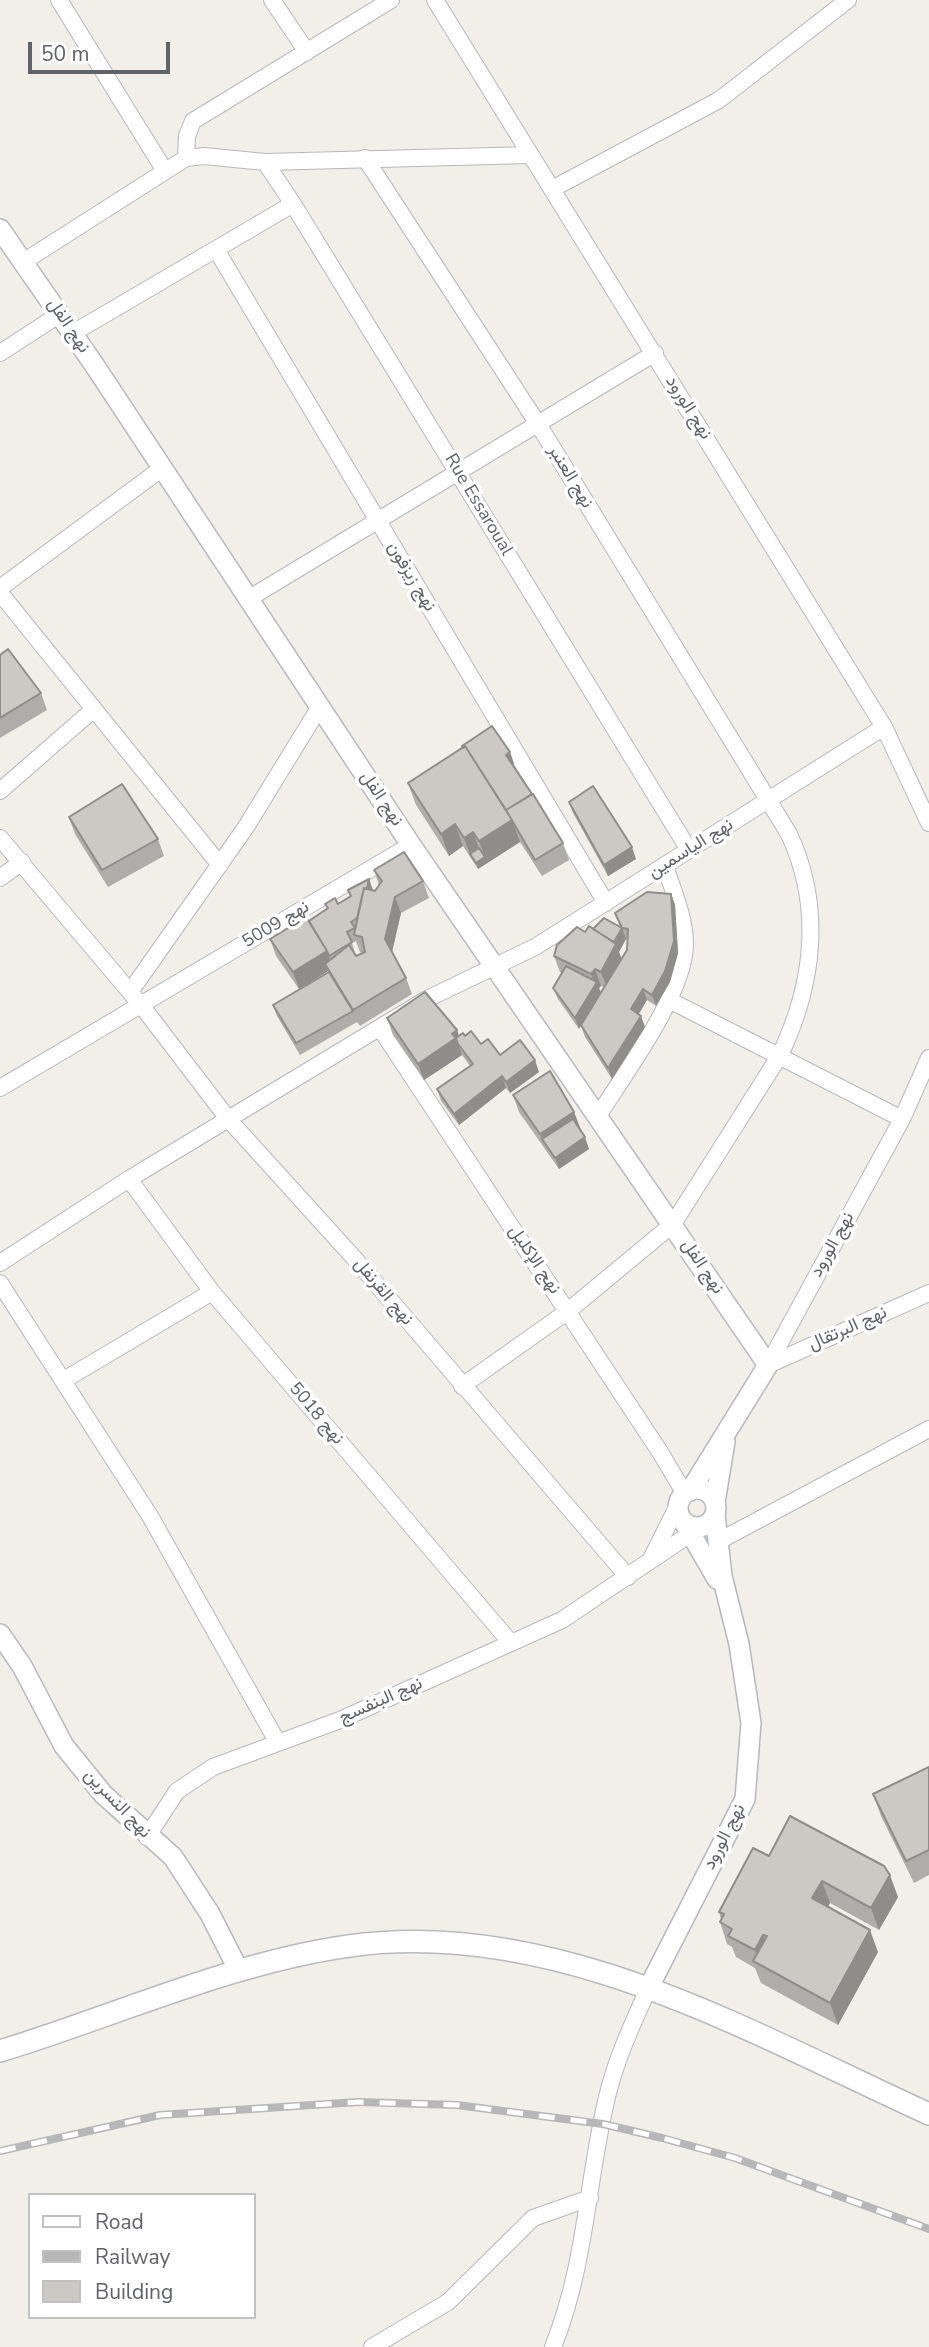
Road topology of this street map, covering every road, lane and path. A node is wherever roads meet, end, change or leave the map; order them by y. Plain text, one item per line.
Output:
1 (59, 0) edge
2 (272, 0) edge
3 (391, 0) edge
4 (435, 0) edge
5 (848, 0) edge
6 (307, 52) junction
7 (531, 155) junction
8 (186, 158) junction
9 (365, 158) junction
10 (265, 162) junction
11 (165, 171) junction
12 (552, 189) junction
13 (293, 204) junction
14 (0, 229) edge
15 (217, 251) junction
16 (23, 262) junction
17 (60, 314) junction
18 (73, 333) junction
19 (0, 353) edge
20 (655, 354) junction
21 (538, 424) junction
22 (161, 469) junction
23 (458, 472) junction
24 (378, 520) junction
25 (0, 590) edge
26 (248, 598) junction
27 (319, 708) junction
28 (94, 709) junction
29 (884, 727) junction
30 (0, 791) edge
31 (768, 801) junction
32 (929, 823) edge
33 (0, 838) edge
34 (411, 845) junction
35 (689, 850) junction
36 (22, 862) junction
37 (220, 865) junction
38 (665, 866) junction
39 (0, 878) edge
40 (606, 903) junction
41 (495, 967) junction
42 (135, 999) junction
43 (669, 1000) junction
44 (380, 1028) junction
45 (780, 1055) junction
46 (928, 1062) edge
47 (0, 1086) edge
48 (598, 1116) junction
49 (902, 1119) junction
50 (229, 1120) junction
51 (129, 1179) junction
52 (673, 1224) junction
53 (0, 1263) edge
54 (0, 1283) edge
55 (212, 1292) junction
56 (929, 1293) edge
57 (568, 1311) junction
58 (768, 1365) junction
59 (64, 1380) junction
60 (462, 1386) junction
61 (730, 1429) junction
62 (929, 1429) edge
63 (695, 1511) junction
64 (717, 1542) junction
65 (649, 1563) junction
66 (628, 1577) junction
67 (725, 1592) junction
68 (0, 1633) edge
69 (512, 1643) junction
70 (278, 1743) junction
71 (147, 1836) junction
72 (239, 1971) junction
73 (649, 1987) junction
74 (0, 2051) edge
75 (929, 2114) edge
76 (590, 2198) junction
77 (372, 2347) edge
78 (553, 2347) edge

1 - 11 street
2 - 6 street
3 - 6 street
4 - 7 street, نهج الورود
5 - 12 street
6 - 8 street
7 - 9 street
7 - 12 street, نهج الورود
8 - 10 street
8 - 11 street
9 - 10 street
9 - 21 street, نهج العنبر
10 - 13 street, Rue Essaroual
11 - 16 street
12 - 20 street, نهج الورود
13 - 15 street
13 - 23 street, Rue Essaroual
14 - 16 street, نهج الفل
15 - 18 street
15 - 24 street, نهج زيزفون
16 - 17 street, نهج الفل
17 - 18 street, نهج الفل
17 - 19 street
18 - 22 street, نهج الفل
20 - 21 street
20 - 29 street, نهج الورود
21 - 23 street
21 - 31 street, نهج العنبر
22 - 25 street
22 - 26 street, نهج الفل
23 - 24 street
23 - 35 street, Rue Essaroual
24 - 26 street
24 - 40 street, نهج زيزفون
25 - 28 street
26 - 27 street, نهج الفل
27 - 34 street, نهج الفل
27 - 37 street
28 - 30 street
28 - 37 street
29 - 31 street, نهج الياسمين
29 - 32 street, نهج الورود
31 - 35 street, نهج الياسمين
31 - 45 street, نهج العنبر
33 - 36 street, نهج القرنفل
34 - 41 street, نهج الفل
34 - 42 street, نهج 5009
35 - 38 street, نهج الياسمين
36 - 39 street
36 - 42 street, نهج القرنفل
37 - 42 street
38 - 40 street, نهج الياسمين
38 - 43 street
40 - 41 street, نهج الياسمين
41 - 44 street, نهج الياسمين
41 - 48 street, نهج الفل
42 - 47 street, نهج 5009
42 - 50 street, نهج القرنفل
43 - 45 street
43 - 48 street
44 - 50 street, نهج الياسمين
44 - 57 street, نهج الإكليل
45 - 49 street
45 - 52 street, نهج العنبر
46 - 49 street, نهج الورود
48 - 52 street, نهج الفل
49 - 58 street, نهج الورود
50 - 51 street, نهج الياسمين
50 - 60 street, نهج القرنفل
51 - 53 street, نهج الياسمين
51 - 55 street, نهج 5018
52 - 57 street, نهج العنبر
52 - 58 street, نهج الفل
54 - 59 street
55 - 59 street
55 - 69 street, نهج 5018
56 - 58 street, نهج البرتقال
57 - 60 street, نهج العنبر
57 - 63 street, نهج الإكليل
58 - 61 street, نهج الورود
59 - 70 street
60 - 66 street, نهج القرنفل
61 - 63 street
61 - 63 street
62 - 64 street
63 - 64 street
63 - 65 street
63 - 65 street, نهج البنفسج
63 - 67 street
64 - 67 street
65 - 66 street, نهج البنفسج
66 - 69 street, نهج البنفسج
67 - 73 street, نهج الورود
68 - 71 street, نهج النسرين
69 - 70 street, نهج البنفسج
70 - 71 street, نهج البنفسج
71 - 72 street, نهج النسرين
72 - 73 main road
72 - 74 main road
73 - 75 main road
73 - 76 street
76 - 77 street
76 - 78 street

